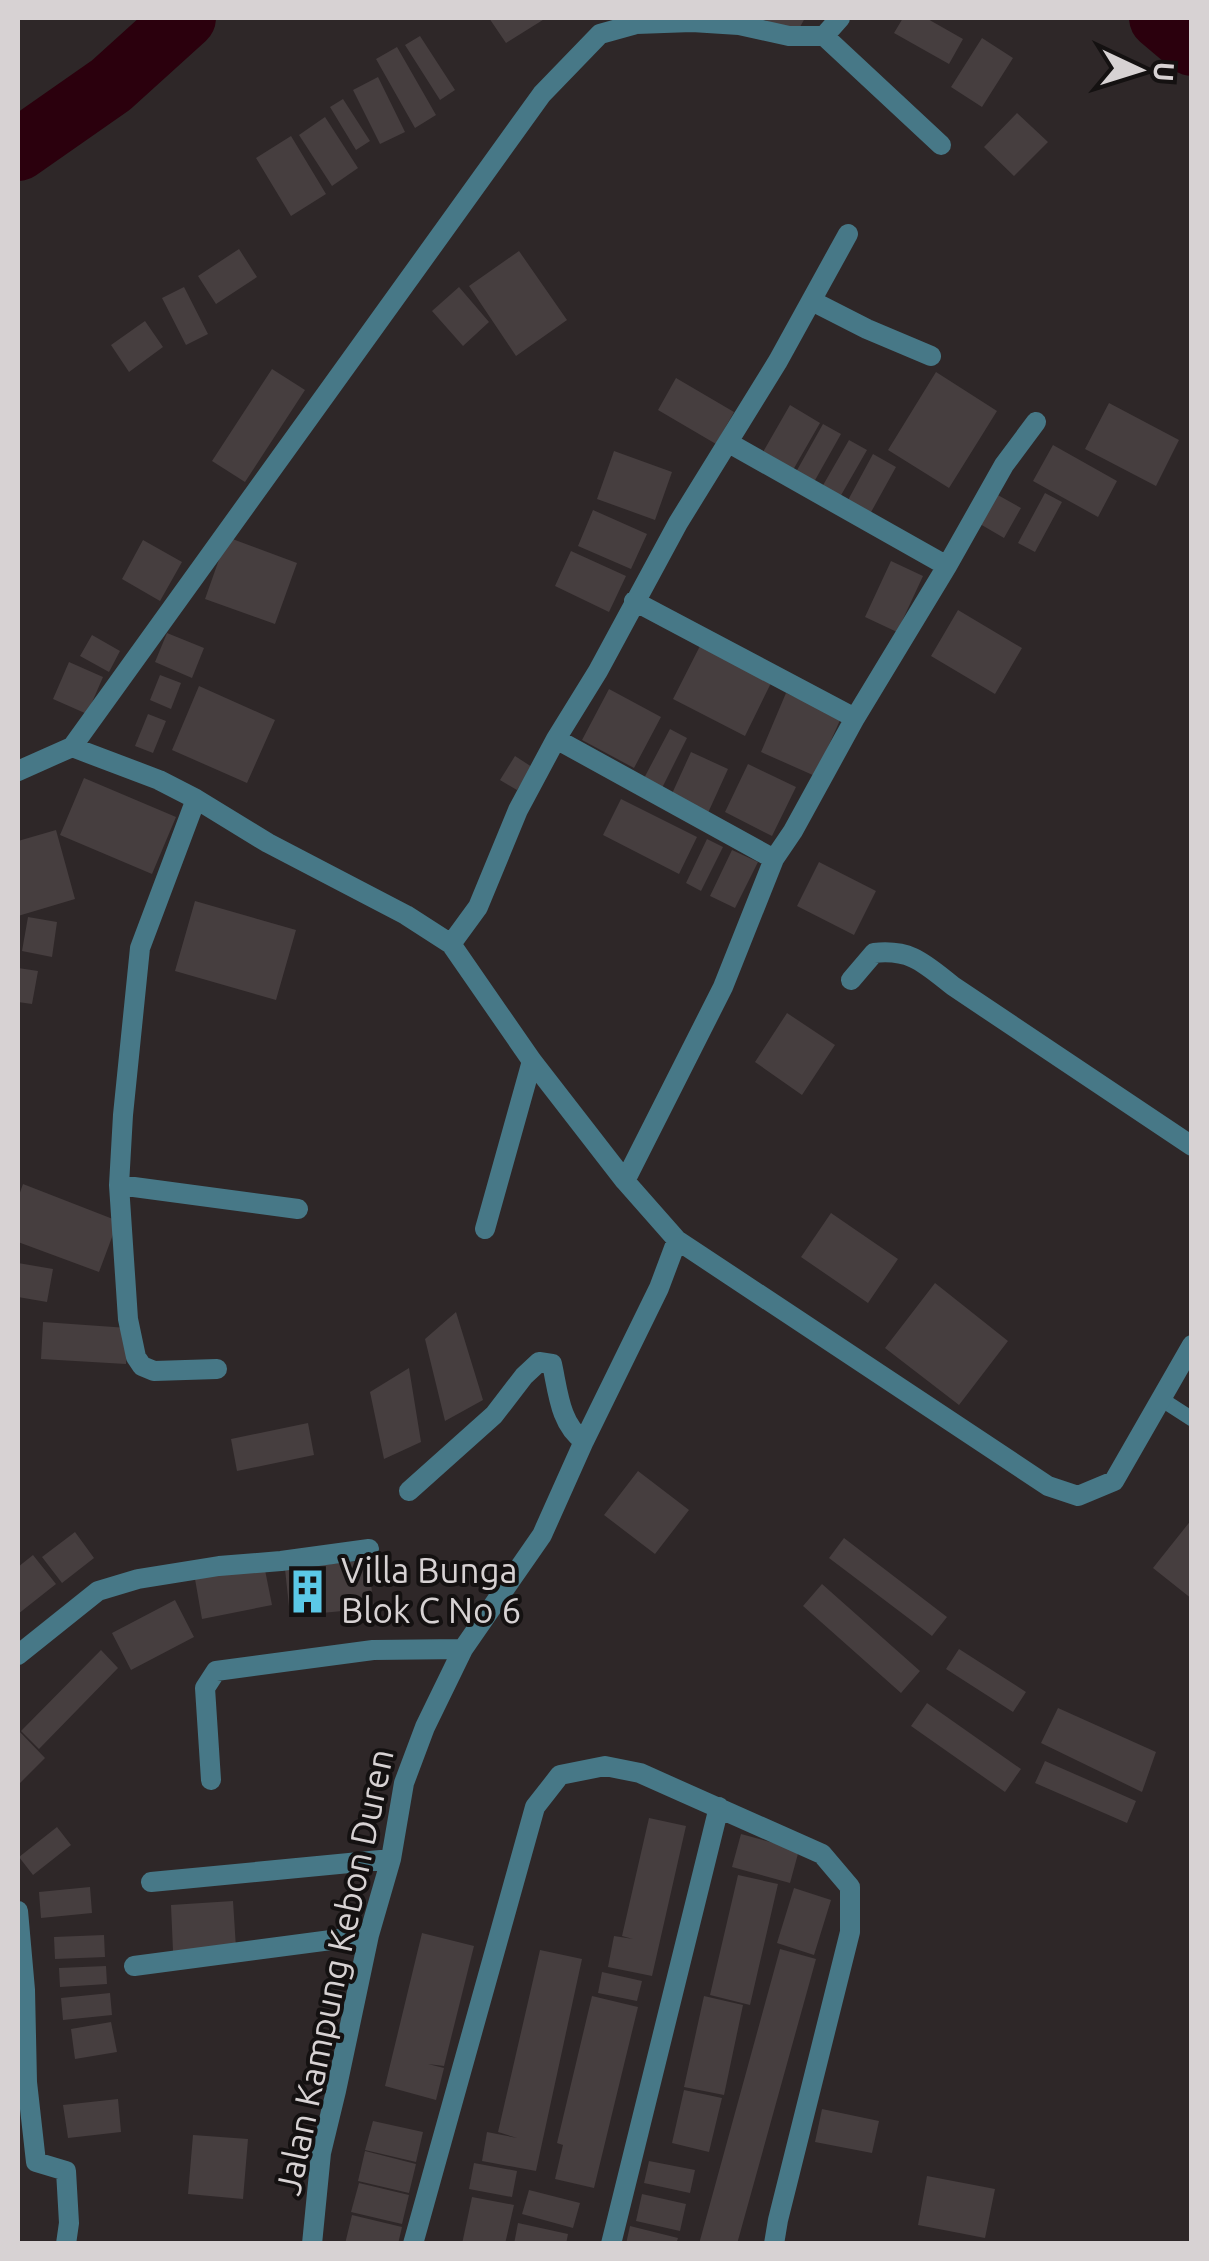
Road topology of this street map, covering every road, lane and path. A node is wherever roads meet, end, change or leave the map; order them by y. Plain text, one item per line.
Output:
1 (840, 18) edge
2 (824, 36) junction
3 (941, 145) dead end
4 (848, 234) dead end
5 (812, 301) junction
6 (931, 356) dead end
7 (1036, 422) dead end
8 (729, 442) junction
9 (947, 566) junction
10 (634, 601) junction
11 (856, 718) junction
12 (556, 738) junction
13 (72, 747) junction
14 (18, 771) edge
15 (196, 799) junction
16 (774, 860) junction
17 (451, 944) junction
18 (851, 980) dead end
19 (532, 1061) junction
20 (1192, 1146) edge
21 (625, 1181) junction
22 (119, 1185) junction
23 (298, 1209) dead end
24 (485, 1229) dead end
25 (677, 1240) junction
26 (1192, 1345) edge
27 (217, 1370) dead end
28 (1161, 1399) junction
29 (1192, 1419) edge
30 (584, 1442) junction
31 (409, 1491) dead end
32 (368, 1550) dead end
33 (462, 1650) junction
34 (18, 1655) edge
35 (211, 1780) dead end
36 (720, 1807) junction
37 (391, 1859) junction
38 (151, 1882) dead end
39 (18, 1910) edge
40 (370, 1935) junction
41 (134, 1966) dead end
42 (66, 2244) edge
43 (312, 2244) edge
44 (414, 2244) edge
45 (611, 2244) edge
46 (774, 2244) edge

1 - 2 street
2 - 3 street
2 - 13 street
4 - 5 street
5 - 6 street
5 - 8 street
7 - 9 street
8 - 9 street
8 - 10 street
9 - 11 street
10 - 11 street
10 - 12 street
11 - 16 street
12 - 16 street
12 - 17 street
13 - 14 street
13 - 15 street
15 - 17 street
15 - 22 street
16 - 21 street
17 - 19 street
18 - 20 street
19 - 21 street
19 - 24 street
21 - 25 street
22 - 23 street
22 - 27 street
25 - 28 street
25 - 30 street, Jalan Kampung Kebon Duren
26 - 28 street
28 - 29 lane
30 - 31 street
30 - 33 street, Jalan Kampung Kebon Duren
32 - 34 street
33 - 35 street
33 - 37 street, Jalan Kampung Kebon Duren
36 - 44 street
36 - 45 street
36 - 46 street
37 - 38 street
37 - 40 street, Jalan Kampung Kebon Duren
39 - 42 street
40 - 41 street
40 - 43 street, Jalan Kampung Kebon Duren

